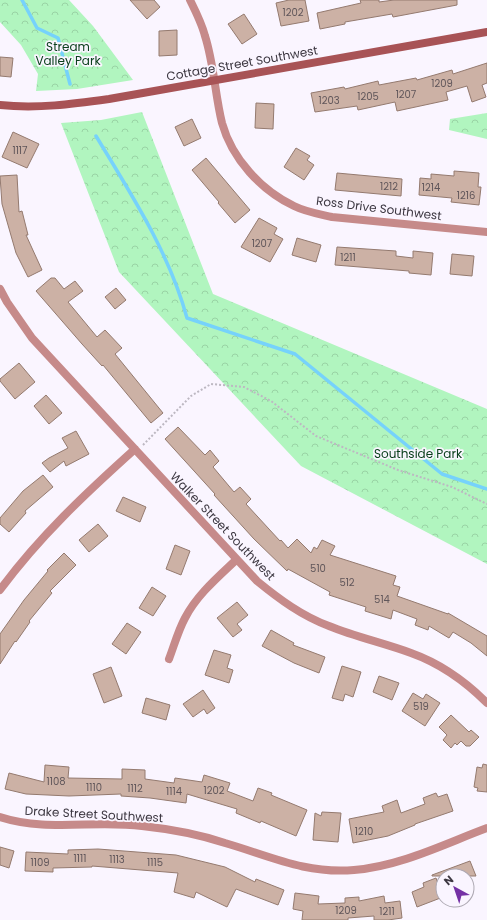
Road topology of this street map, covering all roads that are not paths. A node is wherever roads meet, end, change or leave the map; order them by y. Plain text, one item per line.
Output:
1 (190, 0) edge
2 (487, 32) edge
3 (214, 80) junction
4 (0, 105) edge
5 (487, 232) edge
6 (0, 289) edge
7 (136, 450) junction
8 (236, 560) junction
9 (0, 590) edge
10 (169, 659) dead end
11 (487, 703) edge
12 (0, 817) edge
13 (487, 828) edge

1 - 3 street, Ross Drive Southwest
2 - 3 street, Cottage Street Southwest
3 - 4 street, Cottage Street Southwest
3 - 5 street, Ross Drive Southwest
6 - 7 street, Walker Street Southwest
7 - 8 street, Walker Street Southwest
7 - 9 street
8 - 10 street
8 - 11 street, Walker Street Southwest
12 - 13 street, Drake Street Southwest

